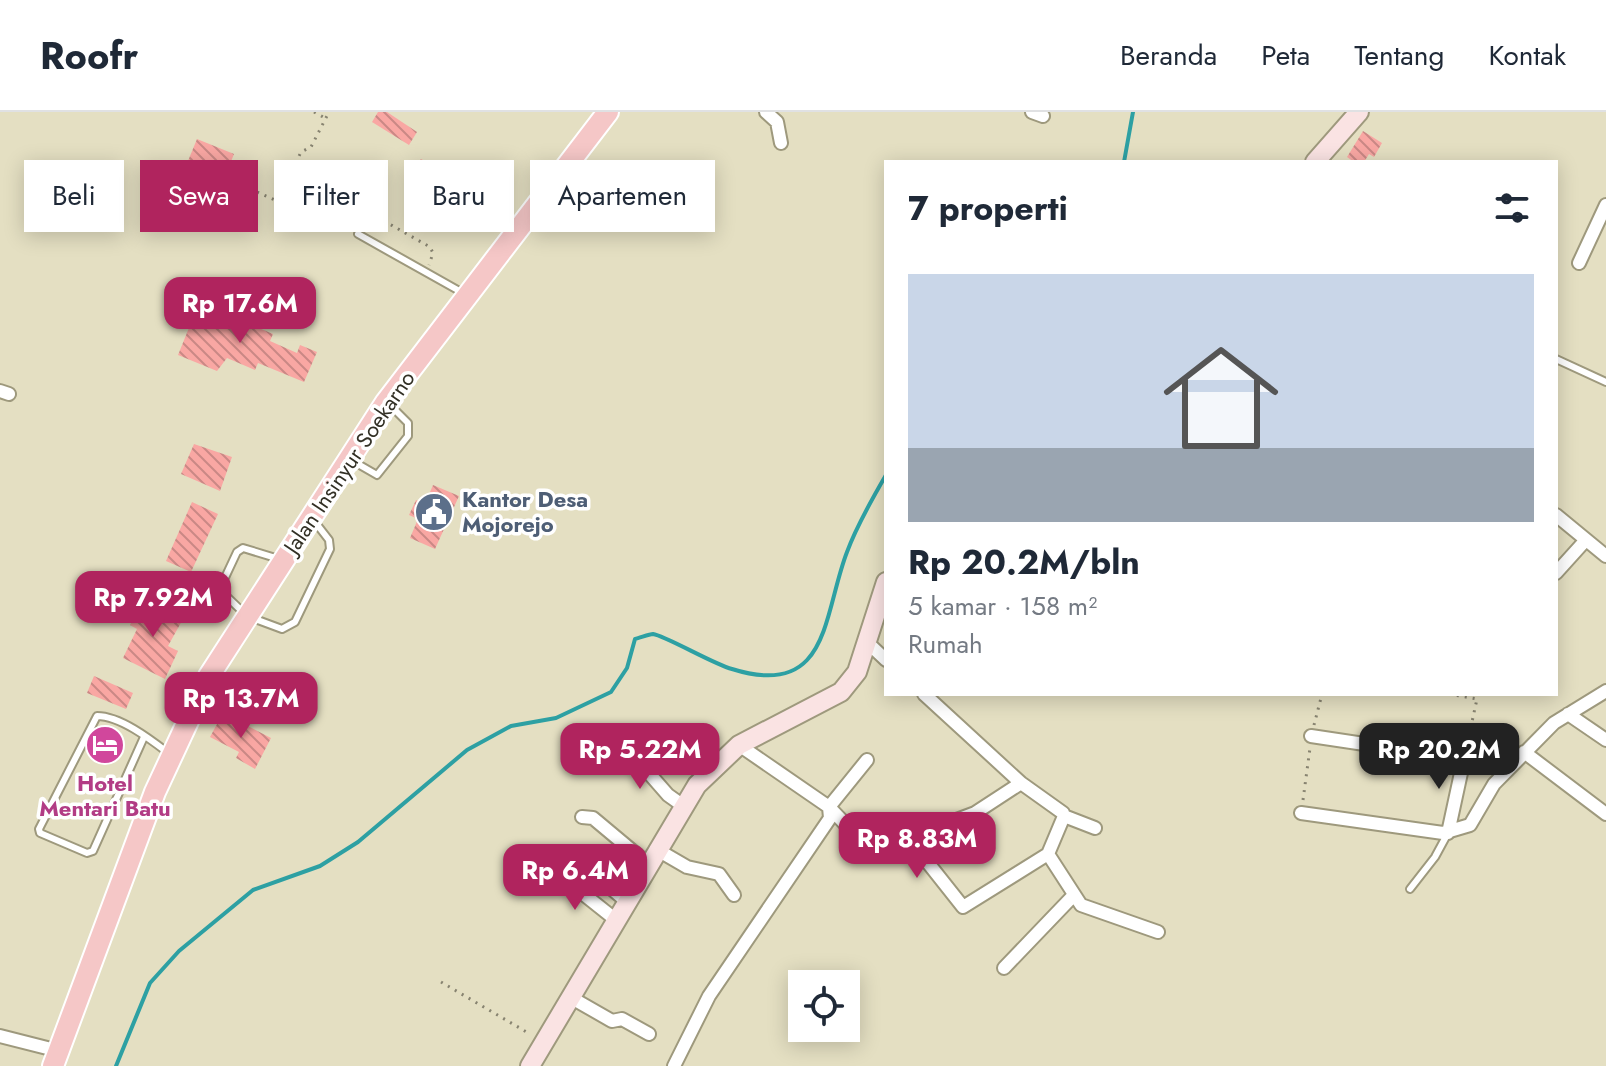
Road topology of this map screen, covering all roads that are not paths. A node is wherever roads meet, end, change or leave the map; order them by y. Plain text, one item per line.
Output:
1 (608, 112) edge
2 (766, 112) edge
3 (1359, 112) edge
4 (781, 143) dead end
5 (1317, 160) edge
6 (1606, 205) edge
7 (358, 234) road end
8 (1592, 235) junction
9 (1606, 242) edge
10 (1579, 263) dead end
11 (466, 294) junction
12 (1558, 363) edge
13 (1606, 382) edge
14 (386, 402) junction
15 (348, 457) junction
16 (311, 517) junction
17 (1558, 517) edge
18 (1584, 542) junction
19 (1606, 556) edge
20 (283, 561) junction
21 (1558, 571) edge
22 (884, 589) edge
23 (247, 616) junction
24 (868, 643) junction
25 (884, 658) edge
26 (1606, 691) edge
27 (926, 696) edge
28 (1568, 714) junction
29 (1311, 736) road end
30 (144, 737) junction
31 (1606, 740) edge
32 (671, 742) dead end
33 (739, 745) junction
34 (626, 747) dead end
35 (1524, 752) junction
36 (170, 755) junction
37 (867, 760) dead end
38 (706, 775) junction
39 (1021, 783) junction
40 (682, 805) junction
41 (829, 807) junction
42 (1301, 813) road end
43 (1606, 814) edge
44 (1064, 816) junction
45 (582, 817) dead end
46 (1095, 828) dead end
47 (1448, 833) junction
48 (869, 849) dead end
49 (1048, 854) junction
50 (652, 856) junction
51 (581, 863) dead end
52 (557, 873) dead end
53 (1410, 889) dead end
54 (734, 895) dead end
55 (1073, 896) junction
56 (626, 901) junction
57 (616, 920) junction
58 (1158, 932) dead end
59 (1004, 968) dead end
60 (570, 997) junction
61 (649, 1034) dead end
62 (0, 1036) edge
63 (56, 1058) edge
64 (530, 1066) edge
65 (674, 1066) edge

1 - 11 main road, Jalan Insinyur Soekarno
2 - 4 street
3 - 5 street
6 - 8 street
7 - 11 lane
8 - 9 street
8 - 10 street
11 - 14 main road, Jalan Insinyur Soekarno
12 - 13 lane
14 - 15 main road, Jalan Insinyur Soekarno
14 - 15 lane
15 - 16 main road, Jalan Insinyur Soekarno
16 - 20 main road, Jalan Insinyur Soekarno
16 - 23 lane
17 - 18 street
18 - 19 street
18 - 21 street
20 - 23 main road, Jalan Insinyur Soekarno
20 - 23 lane
22 - 24 street
23 - 36 main road, Jalan Insinyur Soekarno
24 - 25 street
24 - 33 street
26 - 28 street
27 - 39 street
28 - 31 street
28 - 35 street
29 - 47 street
30 - 30 lane
30 - 36 lane
32 - 38 street
33 - 38 street
33 - 41 street
34 - 40 street
35 - 43 street
35 - 47 street
36 - 63 main road, Jalan Insinyur Soekarno
37 - 41 street
38 - 40 street
39 - 44 street
39 - 49 street
40 - 50 street
41 - 48 street
41 - 65 street
42 - 47 street
44 - 46 street
44 - 49 street
45 - 50 street
47 - 53 lane
49 - 55 street
50 - 54 street
50 - 56 street
51 - 56 street
52 - 57 street
55 - 58 street
55 - 59 street
56 - 57 street
57 - 60 street
60 - 61 street
60 - 64 street
62 - 63 street

